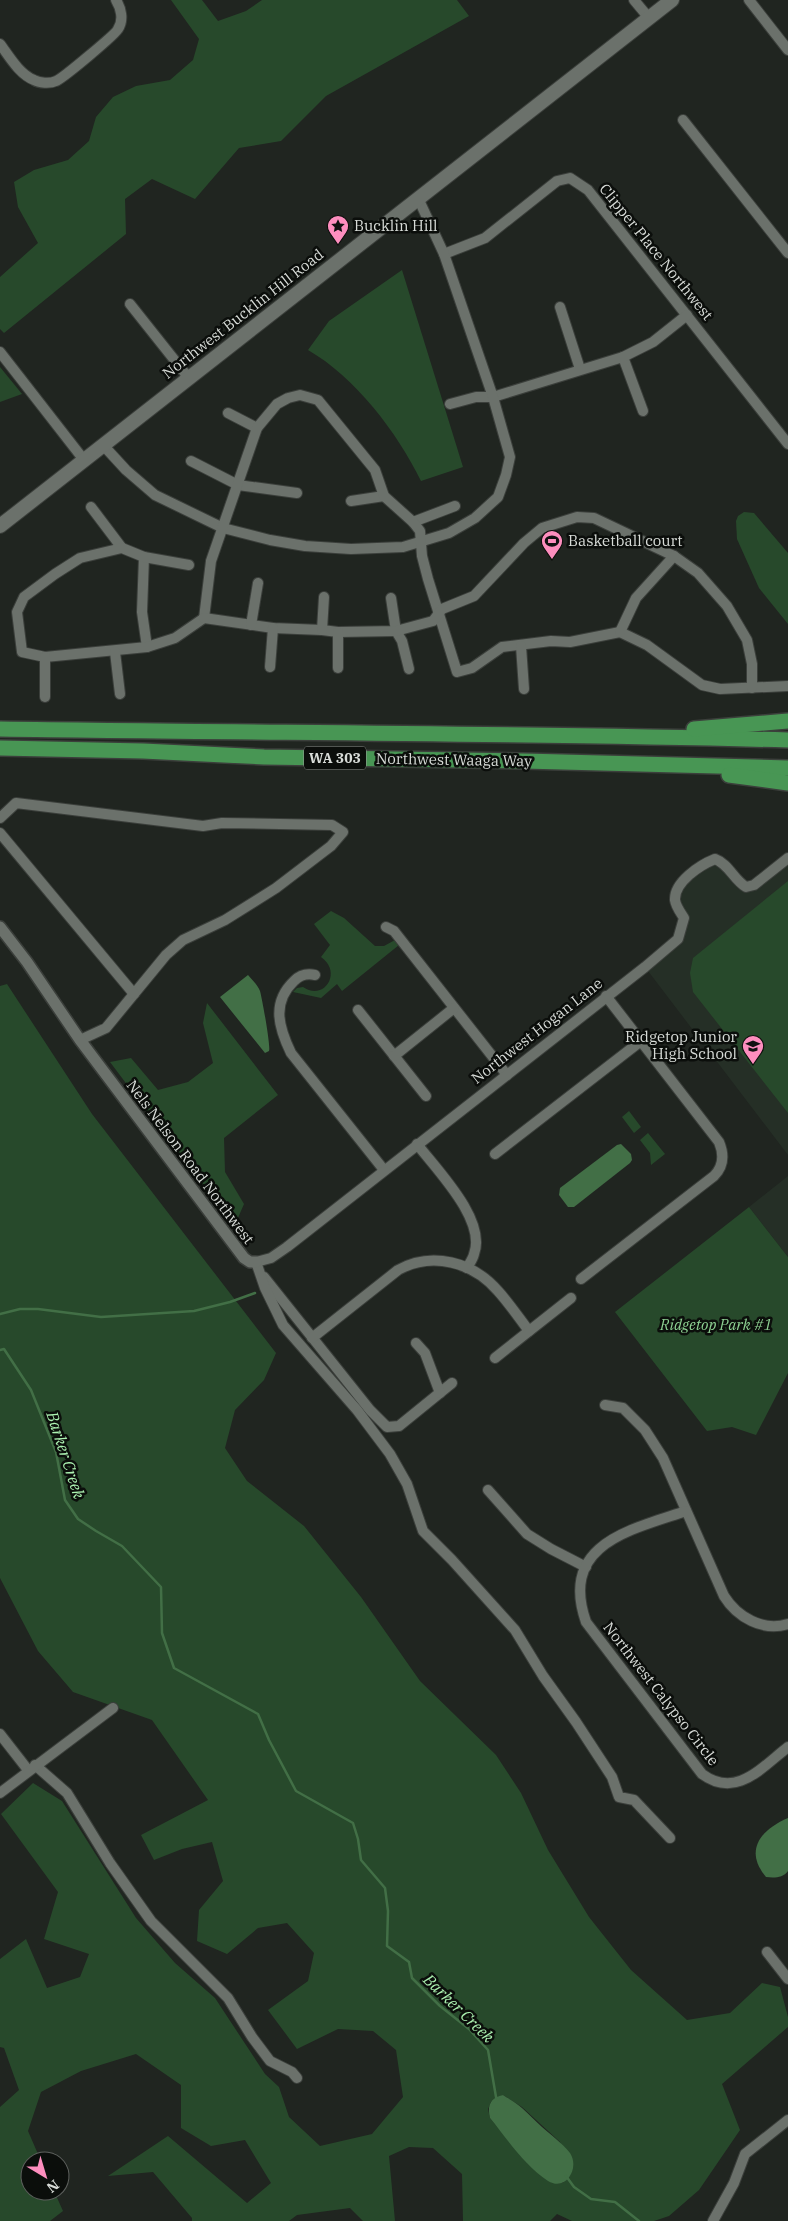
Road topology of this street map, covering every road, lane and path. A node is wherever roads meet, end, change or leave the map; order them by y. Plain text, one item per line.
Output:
1 (116, 0) edge
2 (634, 0) edge
3 (672, 0) edge
4 (749, 0) edge
5 (649, 18) junction
6 (0, 44) edge
7 (788, 50) edge
8 (684, 120) dead end
9 (418, 198) junction
10 (788, 253) edge
11 (444, 254) junction
12 (130, 304) dead end
13 (560, 307) dead end
14 (687, 315) junction
15 (0, 352) edge
16 (623, 357) junction
17 (580, 368) junction
18 (188, 377) junction
19 (493, 397) junction
20 (450, 404) dead end
21 (643, 411) dead end
22 (228, 413) dead end
23 (257, 428) junction
24 (788, 444) edge
25 (103, 445) junction
26 (84, 460) junction
27 (191, 461) dead end
28 (238, 485) junction
29 (297, 493) dead end
30 (384, 496) junction
31 (351, 501) dead end
32 (455, 506) dead end
33 (91, 507) dead end
34 (413, 522) junction
35 (0, 526) edge
36 (223, 528) junction
37 (422, 542) junction
38 (122, 548) junction
39 (674, 556) junction
40 (144, 557) junction
41 (189, 565) dead end
42 (258, 583) dead end
43 (324, 597) dead end
44 (391, 598) dead end
45 (438, 615) junction
46 (204, 618) junction
47 (251, 624) junction
48 (273, 628) junction
49 (322, 630) junction
50 (396, 631) junction
51 (338, 632) junction
52 (620, 632) junction
53 (522, 646) junction
54 (147, 648) junction
55 (115, 652) junction
56 (45, 657) junction
57 (270, 667) dead end
58 (338, 668) dead end
59 (409, 669) dead end
60 (788, 686) edge
61 (752, 688) junction
62 (524, 689) dead end
63 (120, 694) dead end
64 (45, 697) dead end
65 (788, 721) edge
66 (0, 729) edge
67 (618, 736) junction
68 (788, 740) edge
69 (0, 748) edge
70 (670, 766) junction
71 (788, 768) edge
72 (788, 783) edge
73 (0, 818) edge
74 (0, 833) edge
75 (788, 858) edge
76 (0, 927) edge
77 (386, 927) dead end
78 (315, 975) dead end
79 (134, 994) junction
80 (606, 996) junction
81 (454, 1008) junction
82 (358, 1010) dead end
83 (80, 1040) junction
84 (641, 1041) junction
85 (394, 1056) junction
86 (507, 1075) junction
87 (426, 1096) dead end
88 (417, 1144) junction
89 (495, 1154) dead end
90 (384, 1170) junction
91 (257, 1265) junction
92 (467, 1268) junction
93 (581, 1279) dead end
94 (572, 1298) dead end
95 (529, 1331) junction
96 (312, 1338) junction
97 (416, 1343) dead end
98 (495, 1358) dead end
99 (452, 1383) dead end
100 (440, 1393) junction
101 (605, 1405) dead end
102 (488, 1490) dead end
103 (686, 1511) junction
104 (586, 1567) junction
105 (788, 1624) edge
106 (113, 1708) dead end
107 (0, 1734) edge
108 (788, 1747) edge
109 (31, 1768) junction
110 (0, 1793) edge
111 (670, 1838) dead end
112 (767, 1952) dead end
113 (788, 1979) edge
114 (297, 2078) dead end
115 (788, 2120) edge
116 (713, 2221) edge

1 - 6 street
2 - 5 street
3 - 5 main road, Northwest Bucklin Hill Road
4 - 7 street
5 - 9 main road, Northwest Bucklin Hill Road
8 - 10 street
9 - 11 street
9 - 18 main road, Northwest Bucklin Hill Road
11 - 14 street, Clipper Place Northwest
11 - 19 street
12 - 18 street
13 - 17 street
14 - 16 street
14 - 24 street, Clipper Place Northwest
15 - 26 street
16 - 17 street
16 - 21 street
17 - 19 street
18 - 25 main road, Northwest Bucklin Hill Road
19 - 20 street
19 - 37 street
22 - 23 street
23 - 28 street
23 - 30 street
25 - 26 main road, Northwest Bucklin Hill Road
25 - 36 street
26 - 35 main road, Northwest Bucklin Hill Road
27 - 28 street
28 - 29 street
28 - 36 street
30 - 31 street
30 - 34 street
32 - 34 street
33 - 38 street
34 - 37 street
36 - 37 street
36 - 46 street
37 - 45 street
38 - 40 street
38 - 56 street
39 - 45 street
39 - 52 street
39 - 61 street
40 - 41 street
40 - 54 street
42 - 47 street
43 - 49 street
44 - 50 street
45 - 50 street
45 - 53 street
46 - 47 street
46 - 54 street
47 - 48 street
48 - 49 street
48 - 57 street
49 - 51 street
50 - 51 street
50 - 59 street
51 - 58 street
52 - 53 street
52 - 61 street
53 - 62 street
54 - 55 street
55 - 56 street
55 - 63 street
56 - 64 street
60 - 61 street
65 - 67 highway
66 - 67 highway, Northwest Waaga Way / WA 303
67 - 68 highway, Northwest Waaga Way / WA 303
69 - 70 highway, Northwest Waaga Way / WA 303
70 - 71 highway, Northwest Waaga Way / WA 303
70 - 72 highway
73 - 79 street
74 - 79 street
75 - 80 street, Northwest Hogan Lane
76 - 83 street, Nels Nelson Road Northwest
77 - 81 street
78 - 90 street
79 - 83 street
80 - 84 street
80 - 86 street, Northwest Hogan Lane
81 - 85 street
81 - 86 street
82 - 85 street
83 - 91 street, Nels Nelson Road Northwest
84 - 89 street
84 - 93 street
85 - 87 street
86 - 88 street, Northwest Hogan Lane
88 - 90 street, Northwest Hogan Lane
88 - 92 street
90 - 91 street, Northwest Hogan Lane
91 - 96 street
91 - 111 street
92 - 95 street
92 - 96 street
94 - 95 street
95 - 98 street
96 - 100 street
97 - 100 street
99 - 100 street
101 - 103 street
102 - 104 street
103 - 104 street, Northwest Calypso Circle
103 - 105 street
104 - 108 street, Northwest Calypso Circle
106 - 109 street
107 - 109 street
109 - 110 street
109 - 114 street
112 - 113 street
115 - 116 street

